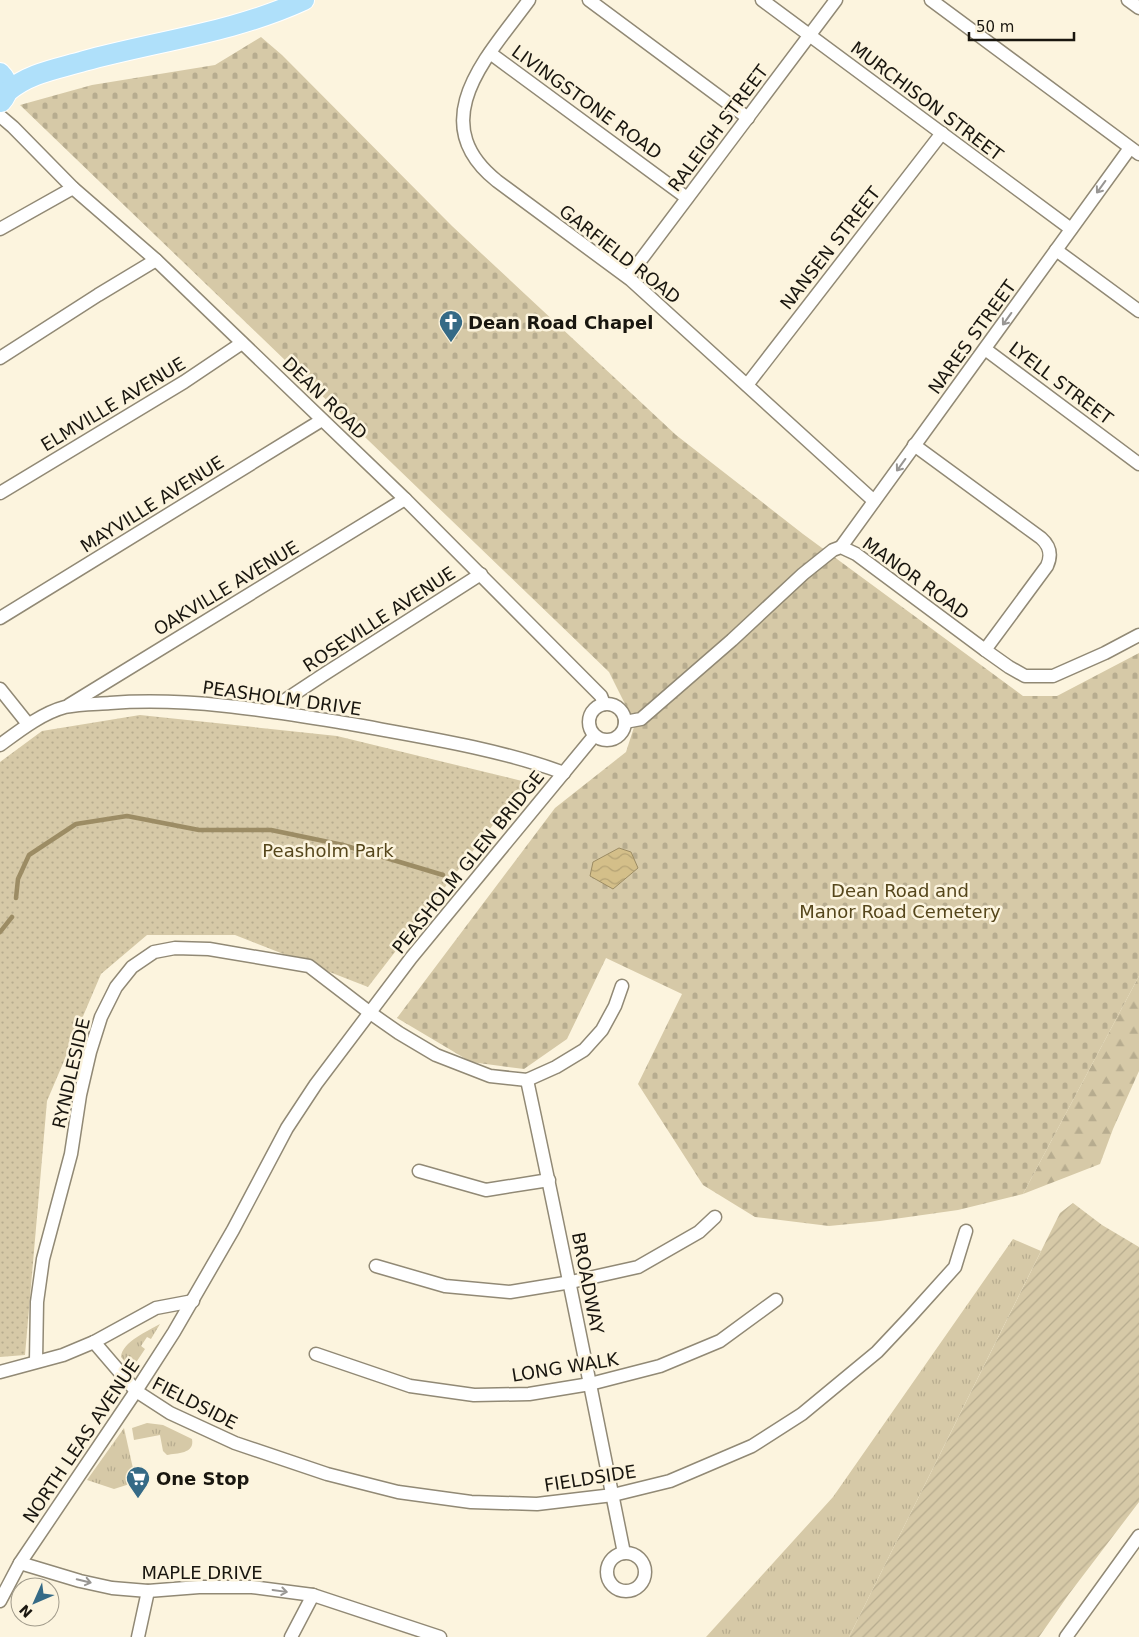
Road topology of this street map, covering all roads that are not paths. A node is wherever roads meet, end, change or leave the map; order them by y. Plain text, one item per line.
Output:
1 (272, 0) edge
2 (304, 0) edge
3 (529, 0) edge
4 (589, 0) edge
5 (762, 0) edge
6 (836, 0) edge
7 (931, 0) edge
8 (1128, 0) edge
9 (1139, 8) edge
10 (810, 35) junction
11 (130, 49) junction
12 (490, 53) junction
13 (0, 73) edge
14 (32, 76) junction
15 (5, 97) edge
16 (0, 116) edge
17 (748, 118) junction
18 (13, 127) junction
19 (942, 133) junction
20 (1135, 151) edge
21 (73, 188) junction
22 (687, 198) junction
23 (0, 229) edge
24 (1071, 229) junction
25 (1056, 250) junction
26 (156, 260) junction
27 (628, 277) junction
28 (1139, 311) edge
29 (242, 343) junction
30 (986, 349) junction
31 (0, 358) edge
32 (747, 385) junction
33 (322, 420) junction
34 (914, 445) junction
35 (1139, 464) edge
36 (0, 493) edge
37 (405, 499) junction
38 (874, 501) junction
39 (841, 547) junction
40 (481, 574) junction
41 (0, 618) edge
42 (1139, 635) edge
43 (985, 650) junction
44 (0, 690) edge
45 (604, 704) junction
46 (65, 707) junction
47 (270, 710) junction
48 (625, 722) junction
49 (28, 724) junction
50 (594, 736) junction
51 (0, 745) edge
52 (564, 773) junction
53 (622, 986) dead end
54 (369, 1012) junction
55 (527, 1080) junction
56 (419, 1171) dead end
57 (549, 1180) junction
58 (715, 1217) dead end
59 (966, 1231) dead end
60 (376, 1266) dead end
61 (571, 1282) junction
62 (776, 1300) dead end
63 (193, 1301) junction
64 (94, 1342) junction
65 (316, 1354) dead end
66 (36, 1361) junction
67 (0, 1372) edge
68 (590, 1384) junction
69 (136, 1392) junction
70 (612, 1495) junction
71 (1139, 1536) edge
72 (624, 1553) dead end
73 (20, 1563) junction
74 (148, 1591) junction
75 (313, 1595) junction
76 (0, 1601) edge
77 (138, 1637) edge
78 (291, 1637) edge
79 (440, 1637) edge
80 (1066, 1637) edge

1 - 11 main road
2 - 11 main road
3 - 12 street, GARFIELD ROAD
4 - 17 street
5 - 10 street, MURCHISON STREET
6 - 10 street, RALEIGH STREET
7 - 20 street
8 - 9 street
10 - 17 street, RALEIGH STREET
10 - 19 street, MURCHISON STREET
11 - 14 main road
12 - 22 street, LIVINGSTONE ROAD
12 - 27 street, GARFIELD ROAD
13 - 14 main road
13 - 15 main road
14 - 15 main road
15 - 18 street, DEAN ROAD
16 - 18 street, DEAN ROAD
17 - 22 street, RALEIGH STREET
18 - 21 street, DEAN ROAD
19 - 24 street, MURCHISON STREET
19 - 32 street, NANSEN STREET
20 -> 24 street, NARES STREET
21 - 23 street
21 - 26 street, DEAN ROAD
22 - 27 street, RALEIGH STREET
24 - 25 street, NARES STREET
25 - 28 street
25 -> 30 street, NARES STREET
26 - 29 street, DEAN ROAD
26 - 31 street
27 - 32 street, GARFIELD ROAD
29 - 33 street, DEAN ROAD
29 - 36 street, ELMVILLE AVENUE
30 - 34 street, NARES STREET
30 - 35 street, LYELL STREET
32 - 38 street, GARFIELD ROAD
33 - 37 street, DEAN ROAD
33 - 41 street, MAYVILLE AVENUE
34 -> 38 street, NARES STREET
34 - 43 street
37 - 40 street, DEAN ROAD
37 - 46 street, OAKVILLE AVENUE
38 - 39 street, NARES STREET
39 - 43 street, MANOR ROAD
39 - 48 street, MANOR ROAD
40 - 45 street, DEAN ROAD
40 - 47 street, ROSEVILLE AVENUE
42 - 43 street, MANOR ROAD
44 - 49 street
45 - 48 street
45 - 50 street
46 - 47 street, PEASHOLM DRIVE
46 - 49 street, PEASHOLM DRIVE
47 - 52 street, PEASHOLM DRIVE
48 - 50 street, MANOR ROAD
49 - 51 street, PEASHOLM DRIVE
50 - 52 street, PEASHOLM GLEN BRIDGE
52 - 54 street, PEASHOLM GLEN BRIDGE
53 - 55 street
54 - 55 street, RYNDLESIDE
54 - 63 street, NORTH LEAS AVENUE
54 - 66 street, RYNDLESIDE
55 - 57 street, BROADWAY
56 - 57 street
57 - 61 street, BROADWAY
58 - 61 street
59 - 70 street, FIELDSIDE
60 - 61 street
61 - 68 street, BROADWAY
62 - 68 street, LONG WALK
63 - 64 street
63 - 69 street, NORTH LEAS AVENUE
64 - 66 street
64 - 69 street, FIELDSIDE
65 - 68 street, LONG WALK
66 - 67 street
68 - 70 street, BROADWAY
69 - 70 street, FIELDSIDE
69 - 73 street, NORTH LEAS AVENUE
70 - 72 street, BROADWAY
71 - 80 street
73 -> 74 street, MAPLE DRIVE
73 - 76 street, NORTH LEAS AVENUE
74 -> 75 street, MAPLE DRIVE
74 - 77 street
75 - 78 street
75 - 79 street, MAPLE DRIVE

